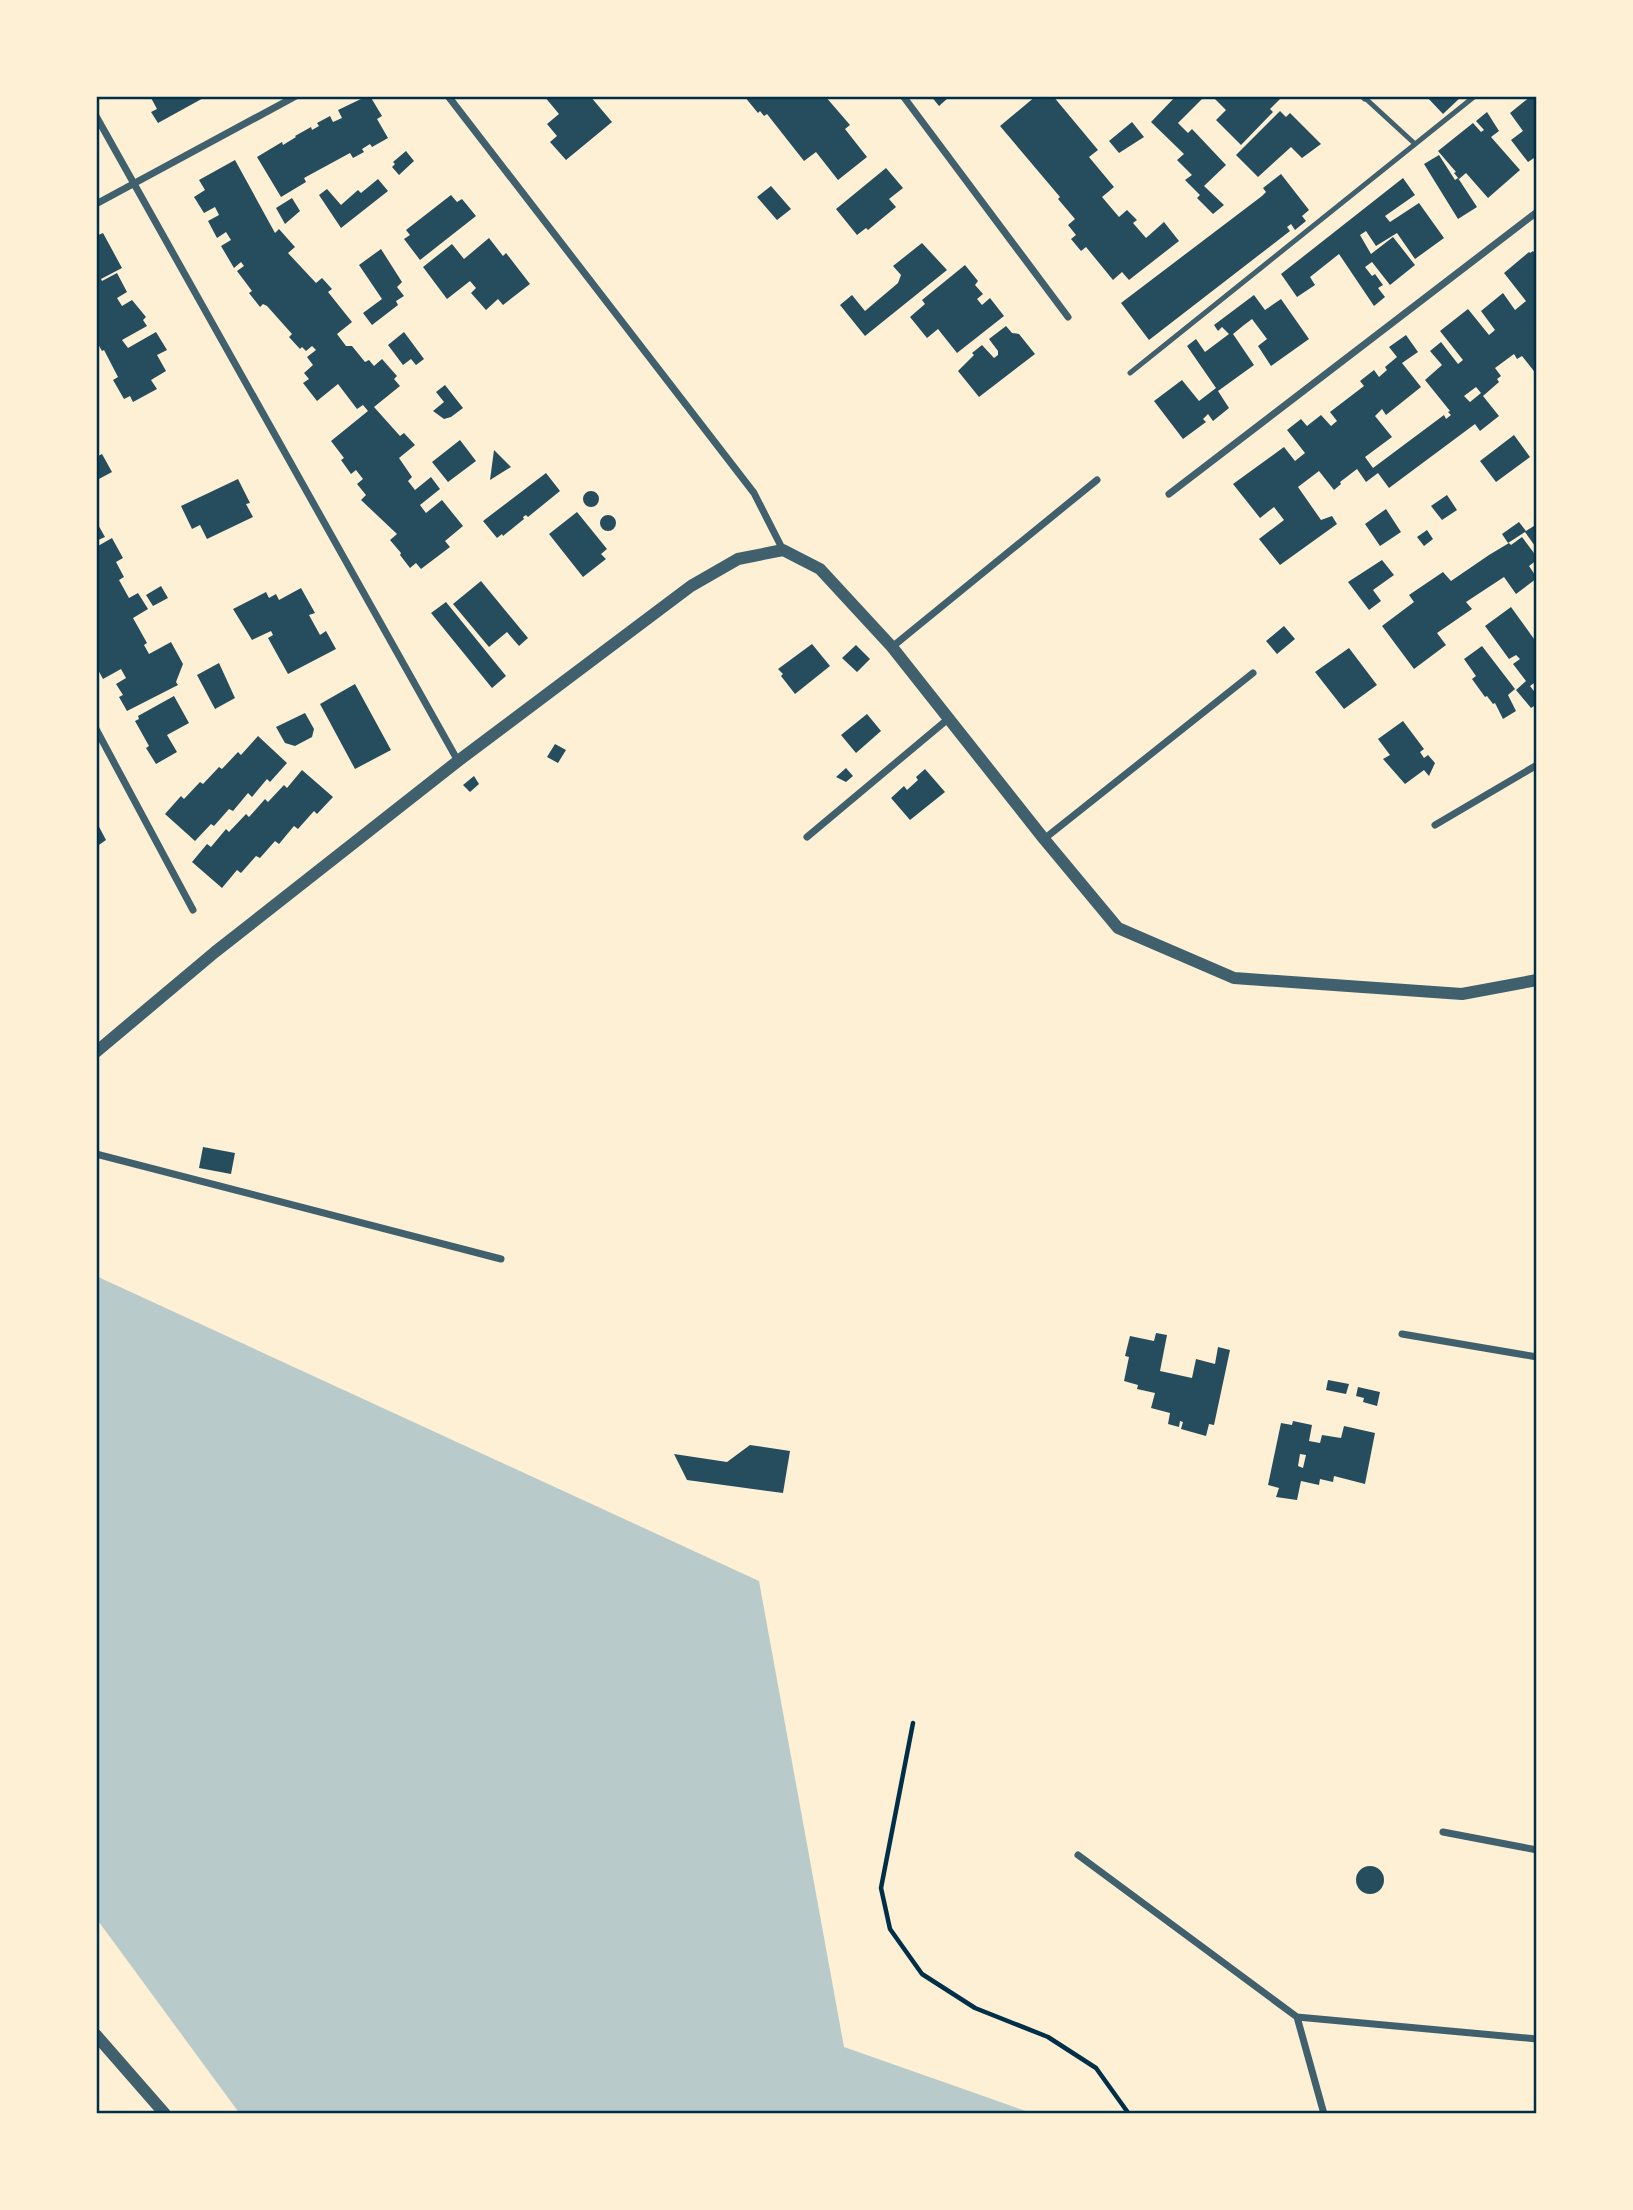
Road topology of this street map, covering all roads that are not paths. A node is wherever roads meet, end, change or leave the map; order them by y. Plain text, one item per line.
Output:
1 (296, 96) edge
2 (448, 96) edge
3 (903, 96) edge
4 (1475, 96) edge
5 (1364, 97) edge
6 (96, 116) edge
7 (1414, 143) junction
8 (135, 184) junction
9 (96, 204) edge
10 (1537, 212) edge
11 (1068, 317) dead end
12 (1130, 373) dead end
13 (1097, 480) dead end
14 (1169, 494) dead end
15 (783, 550) junction
16 (892, 647) junction
17 (1253, 673) dead end
18 (948, 719) junction
19 (96, 729) edge
20 (458, 761) junction
21 (1537, 765) edge
22 (1435, 825) dead end
23 (807, 837) dead end
24 (1044, 839) junction
25 (193, 910) dead end
26 (1537, 980) edge
27 (96, 1052) edge
28 (96, 1154) edge
29 (501, 1259) dead end
30 (1402, 1334) dead end
31 (1537, 1357) edge
32 (1443, 1832) dead end
33 (1537, 1850) edge
34 (1078, 1855) dead end
35 (1297, 2017) junction
36 (96, 2035) edge
37 (1537, 2039) edge
38 (165, 2114) edge
39 (1324, 2114) edge

1 - 8 street
2 - 15 street
3 - 11 street
4 - 7 lane
5 - 7 lane
6 - 8 street
7 - 12 lane
8 - 9 street
8 - 20 street
10 - 14 street
13 - 16 street
15 - 16 street
15 - 20 street
16 - 18 street
17 - 24 street
18 - 23 street
18 - 24 street
19 - 25 street
20 - 27 street
21 - 22 street
24 - 26 street
28 - 29 street
30 - 31 street
32 - 33 street
34 - 35 street
35 - 37 street
35 - 39 street
36 - 38 street

